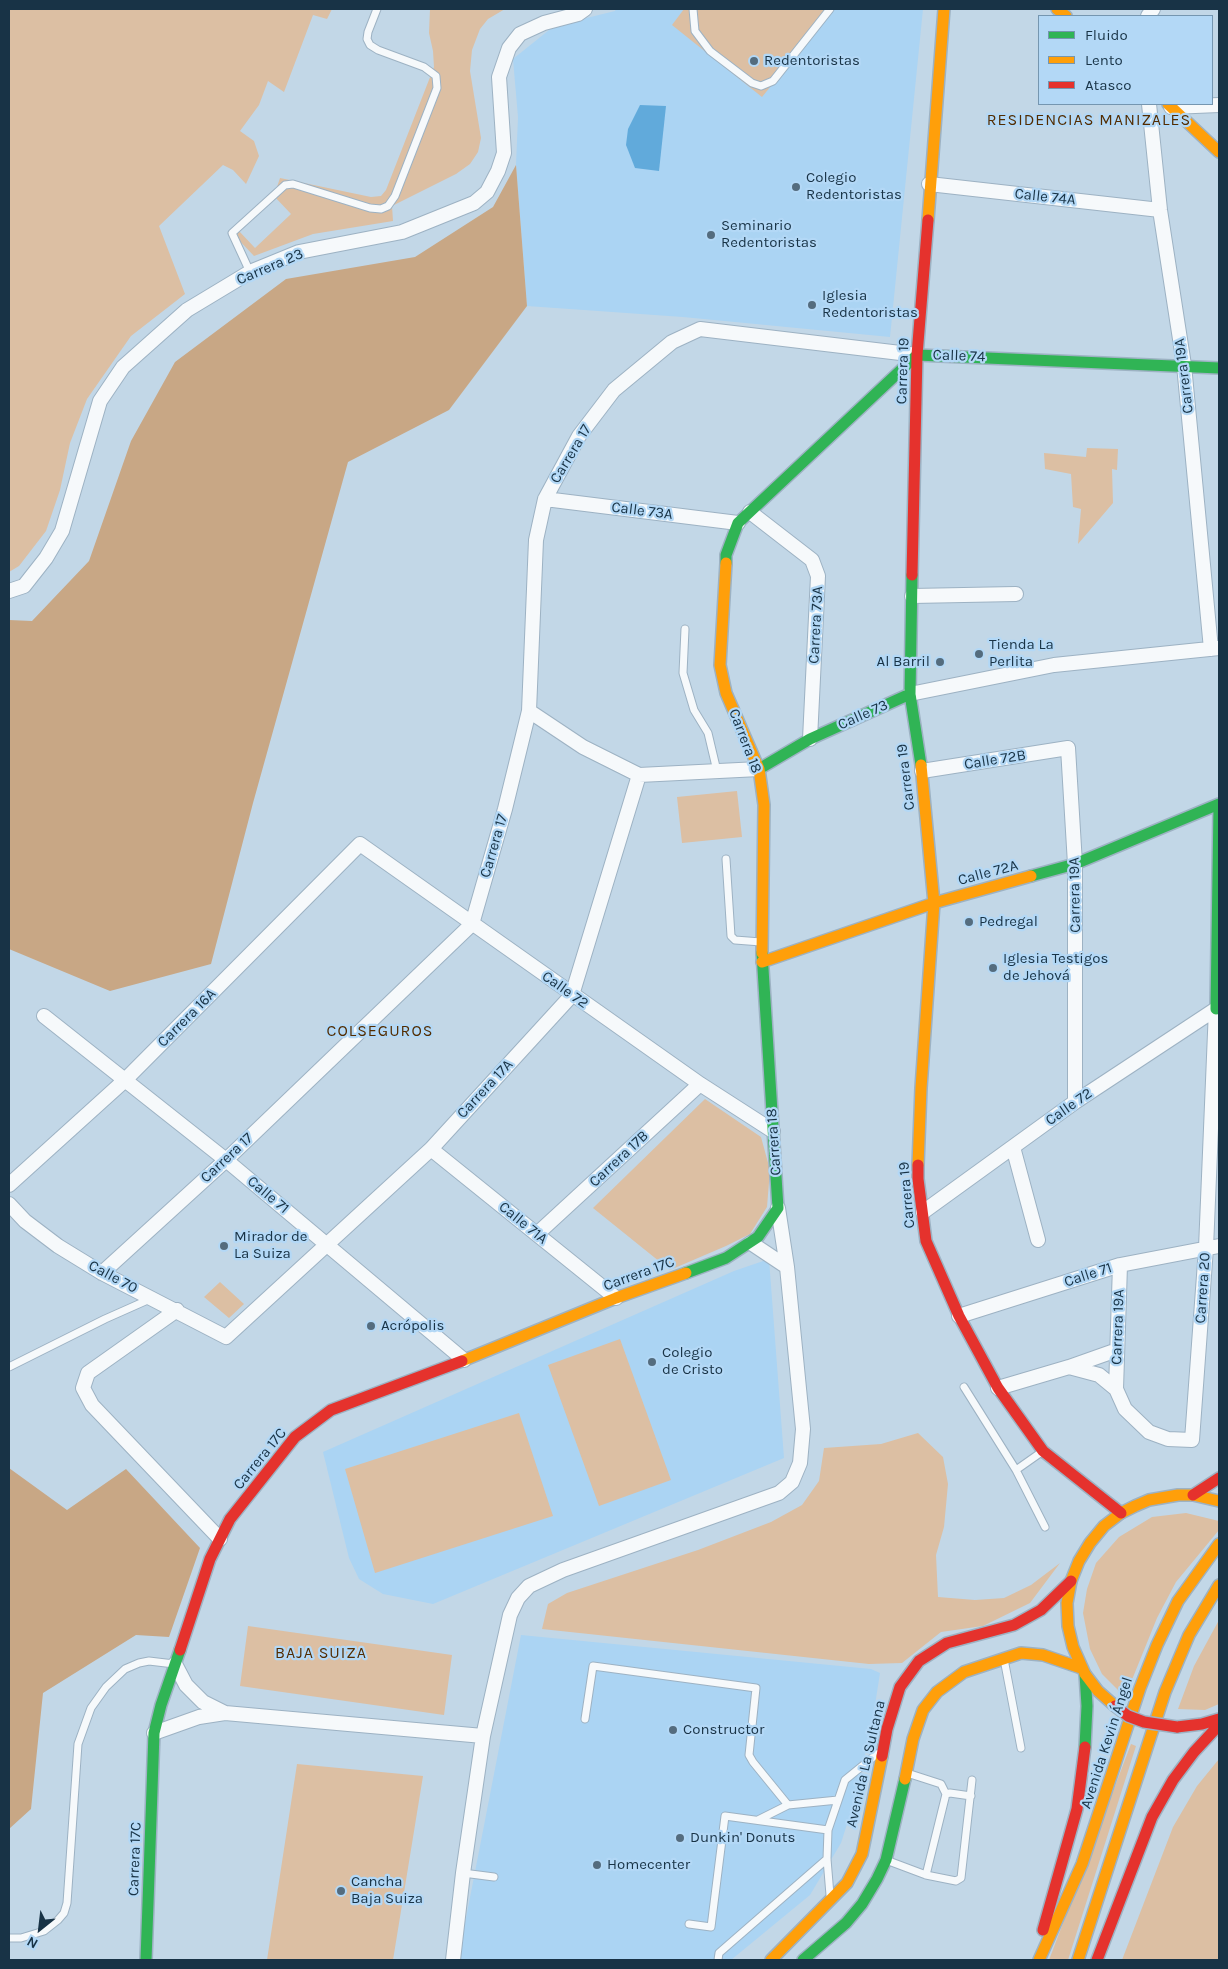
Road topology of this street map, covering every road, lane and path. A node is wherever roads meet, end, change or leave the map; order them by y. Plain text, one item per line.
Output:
1 (377, 9) edge
2 (585, 9) edge
3 (693, 9) edge
4 (830, 9) edge
5 (944, 9) edge
6 (1149, 105) edge
7 (1169, 105) edge
8 (1219, 105) edge
9 (1219, 152) edge
10 (929, 184) junction
11 (1160, 210) junction
12 (250, 272) junction
13 (700, 329) joint
14 (917, 355) junction
15 (1184, 365) junction
16 (1219, 368) edge
17 (545, 499) junction
18 (750, 512) junction
19 (738, 523) junction
20 (9, 591) edge
21 (1016, 594) dead end
22 (912, 596) junction
23 (685, 629) dead end
24 (1215, 648) edge
25 (910, 694) junction
26 (529, 711) junction
27 (810, 738) junction
28 (1068, 748) joint
29 (759, 769) junction
30 (717, 771) junction
31 (922, 771) junction
32 (639, 775) junction
33 (1219, 806) edge
34 (360, 844) joint
35 (726, 859) dead end
36 (1075, 864) junction
37 (934, 903) junction
38 (472, 924) junction
39 (761, 942) junction
40 (762, 962) junction
41 (572, 995) junction
42 (1218, 1008) edge
43 (44, 1016) dead end
44 (124, 1081) junction
45 (700, 1084) junction
46 (1075, 1102) junction
47 (773, 1131) junction
48 (1013, 1147) junction
49 (430, 1149) junction
50 (226, 1160) junction
51 (9, 1185) edge
52 (9, 1204) edge
53 (778, 1208) junction
54 (923, 1212) junction
55 (537, 1234) junction
56 (1038, 1240) dead end
57 (751, 1243) junction
58 (327, 1245) junction
59 (1212, 1247) edge
60 (1120, 1265) junction
61 (787, 1267) junction
62 (102, 1272) junction
63 (154, 1298) junction
64 (616, 1298) junction
65 (177, 1310) junction
66 (960, 1316) junction
67 (226, 1337) joint
68 (1117, 1350) junction
69 (464, 1360) junction
70 (9, 1367) edge
71 (1069, 1367) junction
72 (964, 1387) dead end
73 (998, 1388) junction
74 (1116, 1389) junction
75 (1043, 1451) junction
76 (1016, 1470) junction
77 (1219, 1478) edge
78 (1090, 1488) junction
79 (1193, 1495) junction
80 (1219, 1501) edge
81 (1122, 1513) junction
82 (1045, 1526) dead end
83 (1104, 1526) junction
84 (220, 1539) junction
85 (1219, 1544) edge
86 (1071, 1582) junction
87 (1219, 1585) edge
88 (1004, 1658) junction
89 (175, 1664) junction
90 (1083, 1671) junction
91 (225, 1713) junction
92 (584, 1719) dead end
93 (1219, 1719) edge
94 (1219, 1725) edge
95 (154, 1733) junction
96 (483, 1736) junction
97 (1021, 1748) dead end
98 (884, 1749) junction
99 (906, 1773) junction
100 (972, 1780) dead end
101 (946, 1794) junction
102 (971, 1796) junction
103 (838, 1800) junction
104 (788, 1805) junction
105 (758, 1820) junction
106 (828, 1830) junction
107 (827, 1859) junction
108 (886, 1860) junction
109 (463, 1872) junction
110 (926, 1875) junction
111 (494, 1877) dead end
112 (831, 1900) junction
113 (689, 1924) dead end
114 (9, 1938) edge
115 (146, 1960) edge
116 (453, 1960) edge
117 (718, 1960) edge
118 (771, 1960) edge
119 (803, 1960) edge
120 (1038, 1960) edge
121 (1078, 1960) edge
122 (1097, 1960) edge

1 - 12 lane
2 - 12 street, Carrera 23
3 - 4 lane
5 - 10 street, Carrera 19
6 - 11 street, Carrera 19A
7 - 8 street
7 - 9 street
10 - 11 street, Calle 74A
10 - 14 street, Carrera 19
11 - 15 street, Carrera 19A
12 - 20 street, Carrera 23
13 - 14 street, Calle 74
13 - 17 street, Carrera 17
14 - 15 street, Calle 74
14 - 18 street, Carrera 18
14 - 22 street, Carrera 19
15 - 16 street, Calle 74
15 - 24 street, Carrera 19A
17 - 19 street, Calle 73A
17 - 26 street, Carrera 17
18 - 19 street, Carrera 18
18 - 27 street, Carrera 73A
19 - 29 street, Carrera 18
21 - 22 street
22 - 25 street, Carrera 19
23 - 30 lane
24 - 25 street, Calle 73
25 - 27 street, Calle 73
25 - 31 street, Carrera 19
26 - 32 street, Calle 73
26 - 38 street, Carrera 17
27 - 29 street, Calle 73
28 - 31 street, Calle 72B
28 - 36 street, Carrera 19A
29 - 30 street, Calle 73
29 - 39 street, Carrera 18
30 - 32 street, Calle 73
31 - 37 street, Carrera 19
32 - 41 street, Carrera 17A
33 - 36 street, Calle 72A
33 - 42 street, Carrera 20
34 - 38 street, Calle 72
34 - 44 street, Carrera 16A
35 - 39 lane
36 - 37 street, Calle 72A
36 - 46 street, Carrera 19A
37 - 40 street, Calle 72A
37 - 54 street, Carrera 19
38 - 41 street, Calle 72
38 - 50 street, Carrera 17
39 - 40 street, Carrera 18
40 - 47 street, Carrera 18
41 - 45 street, Calle 72
41 - 49 street, Carrera 17A
42 - 46 street, Calle 72
42 - 59 street, Carrera 20
43 - 44 street, Calle 71
44 - 50 street, Calle 71
44 - 51 street, Carrera 16A
45 - 47 street, Calle 72
45 - 55 street, Carrera 17B
46 - 48 street, Calle 72
47 - 53 street, Carrera 18
48 - 54 street, Calle 72
48 - 56 street
49 - 55 street, Calle 71A
49 - 58 street, Carrera 17A
50 - 58 street, Calle 71
50 - 62 street, Carrera 17
52 - 62 street, Calle 70
53 - 57 street, Carrera 17C
53 - 61 street, Carrera 18
54 - 66 street, Carrera 19
55 - 64 street, Calle 71A
57 - 61 street
57 - 64 street, Carrera 17C
58 - 67 street, Carrera 17A
58 - 69 street, Calle 71
59 - 60 street, Calle 71
59 - 74 street, Carrera 20
60 - 66 street, Calle 71
60 - 68 street, Carrera 19A
61 - 96 street, Carrera 18
62 - 63 street, Calle 70
63 - 65 street, Calle 70
63 - 70 lane
64 - 69 street, Carrera 17C
65 - 67 street, Calle 70
65 - 84 street
66 - 73 street, Carrera 19
68 - 71 street
68 - 74 street, Carrera 19A
69 - 84 street, Carrera 17C
71 - 73 street
71 - 74 street
72 - 76 lane
73 - 75 street, Carrera 19
75 - 76 lane
75 - 78 street, Carrera 19
76 - 82 lane
77 - 79 street
78 - 81 street, Carrera 19
78 - 83 street
79 - 80 street
79 - 81 street
81 - 83 street
83 - 86 street
84 - 89 street, Carrera 17C
85 - 120 street, Avenida Kevin Ángel
86 - 90 street
86 - 98 street, Avenida La Sultana
87 - 121 street
88 - 90 street
88 - 97 lane
88 - 99 street
89 - 91 street
89 - 95 street, Carrera 17C
89 - 114 lane
90 - 93 street, bridge
90 - 120 street
91 - 95 street
91 - 96 street
92 - 104 lane
94 - 122 street
95 - 115 street, Carrera 17C
96 - 109 street, Carrera 18
98 - 103 lane
98 - 112 street, Avenida La Sultana
99 - 101 lane
99 - 108 street
100 - 102 lane
101 - 102 lane
101 - 110 lane
102 - 110 lane
103 - 104 lane
103 - 106 lane
104 - 105 lane
105 - 106 lane
105 - 113 lane
106 - 107 lane
107 - 112 lane
107 - 117 lane
108 - 110 lane
108 - 119 street
109 - 111 lane
109 - 116 street, Carrera 18
112 - 118 street, Avenida La Sultana

